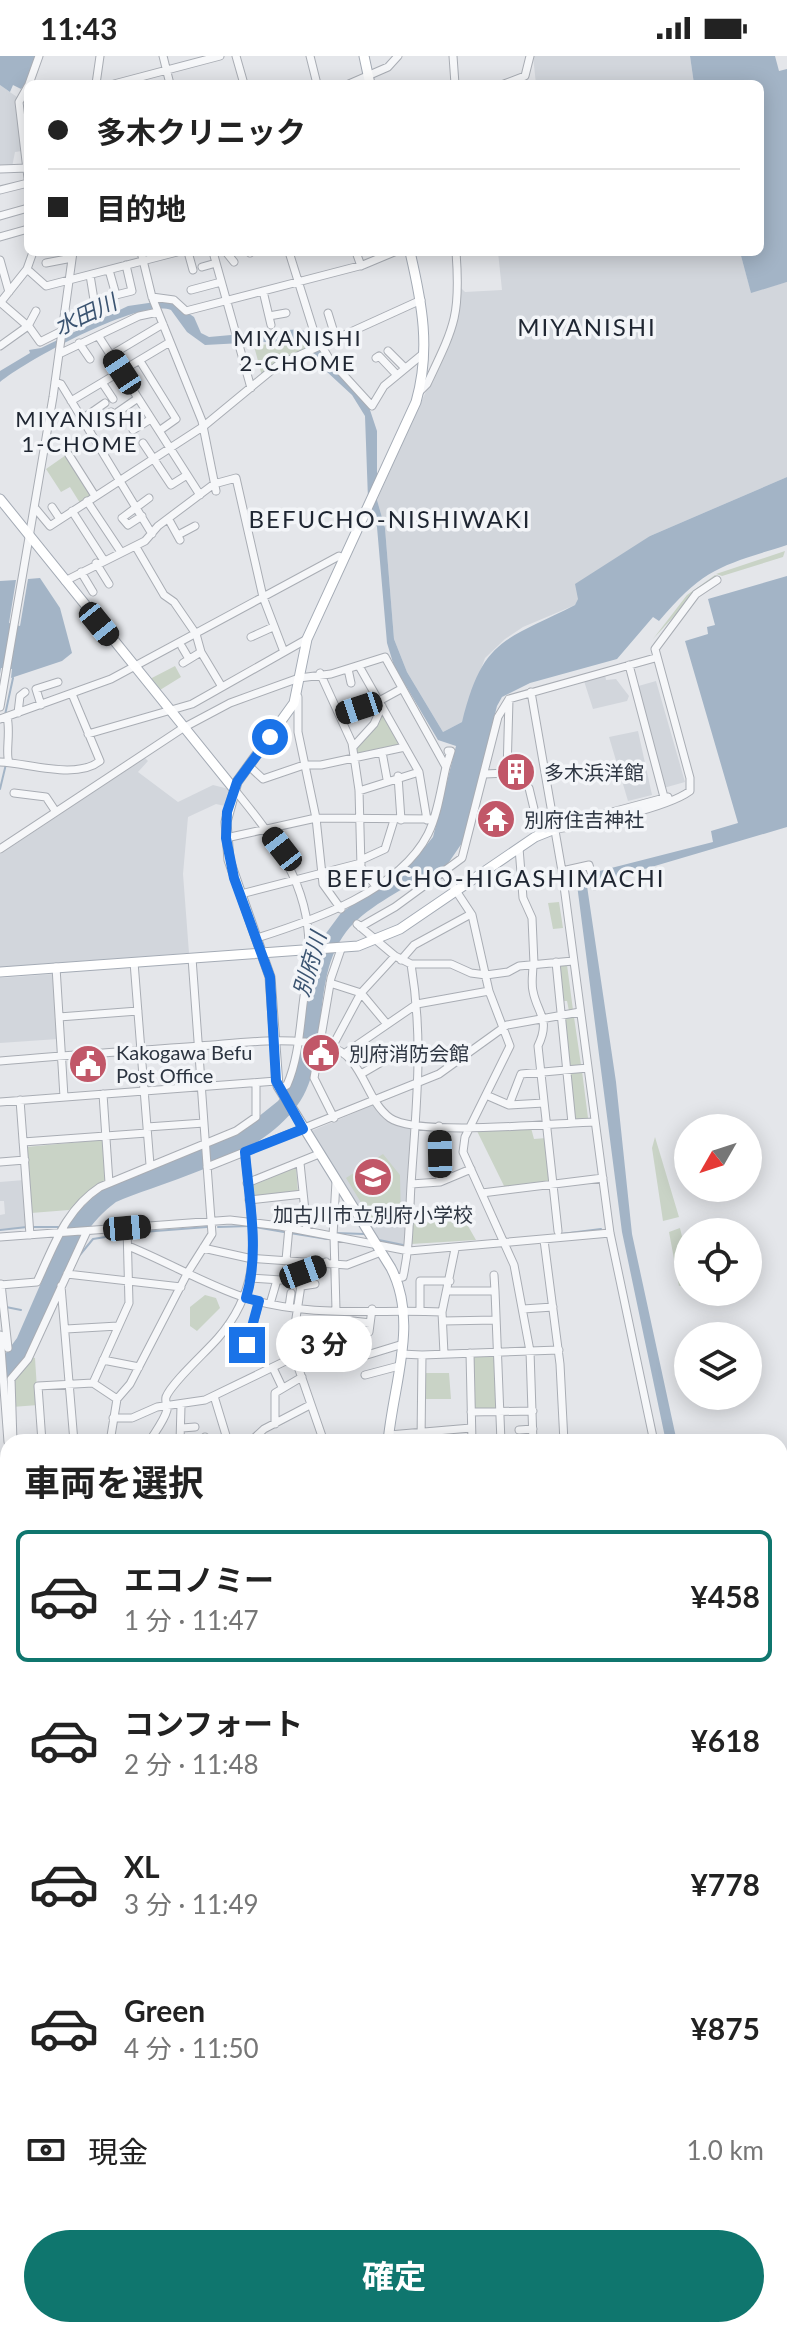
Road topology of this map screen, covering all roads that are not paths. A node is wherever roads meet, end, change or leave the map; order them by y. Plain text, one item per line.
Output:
1 (39, 56) edge
2 (100, 56) edge
3 (163, 56) edge
4 (220, 56) edge
5 (236, 56) edge
6 (310, 56) edge
7 (364, 56) edge
8 (398, 56) edge
9 (453, 56) edge
10 (530, 56) edge
11 (167, 70) junction
12 (31, 80) edge
13 (97, 80) edge
14 (129, 80) edge
15 (169, 80) edge
16 (243, 80) edge
17 (316, 80) edge
18 (369, 80) edge
19 (455, 80) edge
20 (517, 80) edge
21 (24, 168) edge
22 (0, 169) edge
23 (24, 181) edge
24 (0, 190) edge
25 (24, 209) edge
26 (0, 216) edge
27 (24, 230) edge
28 (0, 237) edge
29 (32, 256) edge
30 (69, 256) edge
31 (72, 256) edge
32 (142, 256) edge
33 (190, 256) edge
34 (214, 256) edge
35 (229, 256) edge
36 (290, 256) edge
37 (357, 256) edge
38 (375, 256) edge
39 (411, 256) edge
40 (456, 256) edge
41 (0, 260) edge
42 (234, 262) dead end
43 (46, 263) dead end
44 (216, 263) junction
45 (126, 265) junction
46 (361, 266) junction
47 (27, 269) junction
48 (109, 270) junction
49 (90, 275) junction
50 (69, 280) junction
51 (221, 282) junction
52 (298, 282) junction
53 (191, 290) dead end
54 (263, 291) junction
55 (9, 292) junction
56 (152, 297) junction
57 (421, 300) junction
58 (226, 301) junction
59 (2, 304) edge
60 (36, 311) dead end
61 (23, 312) dead end
62 (54, 312) dead end
63 (158, 312) junction
64 (286, 313) dead end
65 (328, 313) dead end
66 (64, 314) junction
67 (163, 324) junction
68 (28, 326) junction
69 (62, 331) junction
70 (99, 337) junction
71 (336, 339) junction
72 (170, 342) junction
73 (79, 343) junction
74 (323, 345) junction
75 (0, 346) edge
76 (184, 346) dead end
77 (174, 351) junction
78 (388, 351) dead end
79 (424, 353) junction
80 (59, 354) junction
81 (111, 355) junction
82 (90, 359) dead end
83 (380, 360) dead end
84 (140, 361) junction
85 (405, 368) junction
86 (122, 372) junction
87 (396, 374) junction
88 (55, 382) junction
89 (103, 384) junction
90 (188, 386) junction
91 (251, 388) junction
92 (178, 391) dead end
93 (418, 393) junction
94 (138, 398) junction
95 (71, 401) junction
96 (82, 419) junction
97 (151, 419) junction
98 (204, 426) junction
99 (87, 427) junction
100 (133, 430) dead end
101 (159, 431) junction
102 (143, 443) dead end
103 (170, 448) junction
104 (69, 455) dead end
105 (153, 459) junction
106 (187, 475) junction
107 (120, 480) junction
108 (215, 488) junction
109 (200, 495) junction
110 (149, 498) dead end
111 (0, 499) edge
112 (91, 499) junction
113 (52, 507) dead end
114 (136, 507) junction
115 (35, 508) junction
116 (72, 511) junction
117 (142, 516) junction
118 (60, 519) junction
119 (169, 520) junction
120 (191, 527) dead end
121 (152, 534) junction
122 (30, 536) junction
123 (136, 547) junction
124 (121, 552) junction
125 (344, 559) junction
126 (100, 561) junction
127 (81, 572) junction
128 (717, 580) dead end
129 (65, 581) junction
130 (109, 584) dead end
131 (93, 592) dead end
132 (263, 597) junction
133 (273, 627) junction
134 (196, 634) junction
135 (255, 637) dead end
136 (307, 639) junction
137 (182, 647) dead end
138 (201, 652) junction
139 (284, 652) junction
140 (655, 658) junction
141 (629, 665) junction
142 (359, 666) junction
143 (134, 667) junction
144 (348, 669) junction
145 (320, 673) junction
146 (299, 678) junction
147 (58, 682) dead end
148 (351, 683) dead end
149 (2, 685) edge
150 (222, 687) junction
151 (401, 689) junction
152 (25, 692) dead end
153 (531, 692) junction
154 (72, 694) junction
155 (297, 695) junction
156 (509, 699) junction
157 (380, 704) junction
158 (41, 705) junction
159 (0, 707) edge
160 (169, 710) junction
161 (18, 713) junction
162 (339, 714) junction
163 (4, 718) edge
164 (183, 728) junction
165 (88, 734) junction
166 (353, 747) junction
167 (405, 747) junction
168 (448, 751) dead end
169 (382, 752) junction
170 (355, 757) junction
171 (100, 761) junction
172 (5, 762) edge
173 (304, 765) junction
174 (249, 766) junction
175 (446, 767) junction
176 (419, 772) junction
177 (485, 774) junction
178 (398, 776) junction
179 (107, 778) junction
180 (387, 779) junction
181 (15, 782) dead end
182 (529, 788) dead end
183 (234, 789) junction
184 (359, 791) junction
185 (685, 795) junction
186 (664, 797) junction
187 (627, 810) junction
188 (56, 812) junction
189 (316, 818) junction
190 (357, 819) junction
191 (398, 820) junction
192 (430, 820) junction
193 (266, 828) junction
194 (555, 829) junction
195 (540, 834) junction
196 (226, 838) junction
197 (519, 848) junction
198 (0, 849) edge
199 (361, 862) junction
200 (562, 871) junction
201 (321, 873) junction
202 (445, 874) junction
203 (294, 880) junction
204 (375, 885) junction
205 (595, 886) dead end
206 (456, 891) junction
207 (241, 894) junction
208 (341, 909) junction
209 (471, 914) junction
210 (308, 922) junction
211 (257, 938) junction
212 (376, 941) junction
213 (341, 949) junction
214 (312, 950) junction
215 (263, 953) junction
216 (192, 958) junction
217 (398, 958) junction
218 (573, 961) junction
219 (134, 962) junction
220 (556, 962) junction
221 (411, 964) junction
222 (533, 964) junction
223 (56, 967) junction
224 (0, 972) edge
225 (486, 975) junction
226 (330, 983) junction
227 (489, 991) junction
228 (361, 993) junction
229 (417, 1004) junction
230 (138, 1011) junction
231 (580, 1012) junction
232 (562, 1014) junction
233 (59, 1017) junction
234 (541, 1017) junction
235 (386, 1023) junction
236 (504, 1027) junction
237 (273, 1041) junction
238 (296, 1043) junction
239 (319, 1044) junction
240 (198, 1046) junction
241 (332, 1047) junction
242 (141, 1050) junction
243 (419, 1053) junction
244 (344, 1054) junction
245 (61, 1056) junction
246 (0, 1061) edge
247 (588, 1068) junction
248 (567, 1069) junction
249 (541, 1070) junction
250 (361, 1074) junction
251 (419, 1080) junction
252 (256, 1083) junction
253 (202, 1087) junction
254 (278, 1088) junction
255 (144, 1091) junction
256 (103, 1094) junction
257 (486, 1095) junction
258 (64, 1097) junction
259 (20, 1100) junction
260 (375, 1101) junction
261 (0, 1102) edge
262 (544, 1103) junction
263 (509, 1105) junction
264 (334, 1118) junction
265 (595, 1122) junction
266 (204, 1123) junction
267 (572, 1123) junction
268 (546, 1124) junction
269 (418, 1126) junction
270 (439, 1126) junction
271 (470, 1127) junction
272 (303, 1129) junction
273 (147, 1130) junction
274 (105, 1136) junction
275 (23, 1142) junction
276 (206, 1142) junction
277 (245, 1152) junction
278 (319, 1154) junction
279 (25, 1160) junction
280 (0, 1162) edge
281 (300, 1163) junction
282 (150, 1165) junction
283 (207, 1167) junction
284 (471, 1169) junction
285 (603, 1178) junction
286 (336, 1181) junction
287 (440, 1182) junction
288 (109, 1183) junction
289 (247, 1183) junction
290 (411, 1184) junction
291 (553, 1184) junction
292 (482, 1193) junction
293 (303, 1194) junction
294 (249, 1200) junction
295 (251, 1221) junction
296 (211, 1222) junction
297 (289, 1227) junction
298 (127, 1228) junction
299 (307, 1230) junction
300 (87, 1231) junction
301 (558, 1231) dead end
302 (59, 1233) junction
303 (610, 1233) junction
304 (30, 1235) junction
305 (334, 1236) junction
306 (0, 1237) edge
307 (544, 1240) junction
308 (507, 1244) junction
309 (128, 1246) junction
310 (203, 1248) junction
311 (378, 1249) junction
312 (455, 1249) junction
313 (409, 1251) junction
314 (252, 1259) junction
315 (286, 1260) junction
316 (329, 1262) junction
317 (188, 1272) junction
318 (303, 1272) junction
319 (67, 1274) junction
320 (494, 1275) dead end
321 (252, 1278) junction
322 (396, 1278) junction
323 (131, 1280) junction
324 (277, 1280) junction
325 (450, 1281) junction
326 (0, 1284) edge
327 (315, 1284) dead end
328 (61, 1286) junction
329 (302, 1286) junction
330 (181, 1287) junction
331 (448, 1291) junction
332 (495, 1291) junction
333 (291, 1293) dead end
334 (246, 1298) junction
335 (259, 1301) junction
336 (270, 1304) junction
337 (289, 1307) junction
338 (553, 1307) junction
339 (299, 1308) junction
340 (372, 1309) junction
341 (523, 1309) junction
342 (336, 1310) junction
343 (404, 1310) junction
344 (420, 1311) junction
345 (443, 1316) junction
346 (496, 1320) junction
347 (118, 1326) junction
348 (352, 1326) dead end
349 (66, 1329) junction
350 (0, 1335) edge
351 (242, 1345) dead end
352 (8, 1348) dead end
353 (402, 1349) junction
354 (559, 1350) junction
355 (530, 1351) junction
356 (498, 1352) junction
357 (470, 1353) junction
358 (444, 1354) junction
359 (422, 1355) junction
360 (295, 1358) junction
361 (103, 1360) junction
362 (399, 1366) junction
363 (139, 1367) junction
364 (273, 1368) junction
365 (365, 1375) dead end
366 (302, 1377) junction
367 (93, 1383) junction
368 (71, 1385) junction
369 (282, 1387) junction
370 (214, 1396) junction
371 (117, 1399) junction
372 (310, 1405) junction
373 (181, 1406) junction
374 (167, 1407) junction
375 (533, 1411) junction
376 (471, 1412) junction
377 (502, 1412) junction
378 (113, 1418) junction
379 (275, 1424) junction
380 (195, 1427) dead end
381 (182, 1428) junction
382 (471, 1428) junction
383 (533, 1429) junction
384 (519, 1430) dead end
385 (422, 1431) junction
386 (10, 1434) edge
387 (11, 1434) edge
388 (41, 1434) edge
389 (74, 1434) edge
390 (111, 1434) edge
391 (153, 1434) edge
392 (181, 1434) edge
393 (226, 1434) edge
394 (262, 1434) edge
395 (321, 1434) edge
396 (389, 1434) edge
397 (409, 1434) edge
398 (422, 1434) edge
399 (471, 1434) edge
400 (501, 1434) edge
401 (533, 1434) edge
402 (564, 1434) edge
403 (652, 1434) edge

1 - 12 street
2 - 13 street
3 - 11 street
4 - 11 street
5 - 16 street
6 - 17 street
7 - 18 main road
8 - 18 street
9 - 19 street
10 - 20 street
11 - 14 street
11 - 15 street
21 - 22 street
23 - 24 street
25 - 26 street
27 - 28 street
29 - 47 street
30 - 43 street
31 - 50 street
32 - 45 street
32 - 56 street
33 - 44 street
34 - 44 street
35 - 42 street
36 - 52 street
37 - 46 street
38 - 46 street
39 - 57 main road
40 - 93 street
41 - 55 street
44 - 51 street
45 - 48 street
45 - 48 street
46 - 52 street
47 - 50 street
47 - 55 street
48 - 49 street
49 - 50 street
49 - 66 street
50 - 66 street
51 - 53 street
51 - 58 street
52 - 54 street
52 - 74 street
54 - 58 street
54 - 64 street
55 - 59 street
56 - 58 street
56 - 63 street
57 - 71 street
57 - 79 main road
58 - 91 street
59 - 61 street
59 - 68 street
60 - 68 street
62 - 66 street
63 - 67 street
63 - 70 street
65 - 71 street
66 - 69 street
67 - 72 street
67 - 81 street
68 - 69 street
68 - 75 street
69 - 80 street
70 - 73 street
70 - 81 street
71 - 74 street
72 - 77 street
72 - 84 street
73 - 80 street
73 - 82 street
74 - 87 street
74 - 91 street
76 - 77 street
77 - 90 street
78 - 85 street
79 - 85 street
79 - 93 main road
80 - 88 street
81 - 86 street
83 - 87 street
84 - 86 street
84 - 101 street
85 - 87 street
86 - 89 street
86 - 94 street
88 - 95 street
88 - 115 street
89 - 95 street
89 - 96 street
90 - 92 street
90 - 98 street
91 - 98 street
93 - 125 main road
94 - 97 street
94 - 99 street
95 - 96 street
96 - 99 street
97 - 100 street
97 - 101 street
98 - 103 street
98 - 108 street
99 - 107 street
101 - 103 street
102 - 105 street
103 - 105 street
103 - 106 street
104 - 112 street
105 - 106 street
105 - 107 street
106 - 109 street
107 - 112 street
107 - 114 street
108 - 109 street
108 - 132 street
109 - 119 street
110 - 114 street
111 - 122 main road
112 - 116 street
112 - 124 street
113 - 118 street
114 - 117 street
114 - 117 street
115 - 118 street
115 - 122 street
116 - 118 street
116 - 126 street
117 - 121 street
119 - 120 street
119 - 121 street
121 - 123 street
122 - 129 main road
122 - 149 street
123 - 124 street
123 - 134 street
124 - 126 street
125 - 132 street
125 - 136 main road
126 - 127 street
126 - 130 street
127 - 129 street
127 - 131 street
128 - 140 street
129 - 143 main road
132 - 133 street
132 - 134 street
133 - 135 street
133 - 139 street
134 - 138 street
134 - 143 street
136 - 139 street
136 - 146 main road
137 - 138 street
138 - 150 street
139 - 150 street
140 - 141 street
140 - 185 street
141 - 153 street
141 - 186 street
142 - 144 street
142 - 151 street
142 - 157 street
143 - 154 street
143 - 160 main road
144 - 145 street
144 - 148 street
145 - 146 street
145 - 162 street
146 - 155 main road
146 - 164 street
147 - 158 street
149 - 159 street
150 - 160 street
151 - 157 street
151 - 175 street
152 - 161 street
153 - 156 street
153 - 194 street
154 - 158 street
154 - 165 street
155 - 173 street
155 - 174 main road
156 - 177 street
156 - 177 street
157 - 162 street
157 - 166 street
157 - 167 street
158 - 161 street
160 - 164 main road
160 - 165 street
161 - 163 street
162 - 166 street
163 - 172 street
164 - 179 street
164 - 183 main road
165 - 171 street
166 - 170 street
167 - 169 street
167 - 176 street
168 - 175 street
169 - 170 street
169 - 180 street
170 - 173 street
170 - 184 street
171 - 172 street
171 - 179 street
173 - 174 street
173 - 189 street
174 - 183 main road
175 - 192 street
176 - 178 street
176 - 192 street
177 - 202 street
178 - 180 street
178 - 191 street
179 - 188 street
180 - 184 street
181 - 188 street
182 - 195 street
183 - 193 street
183 - 196 main road
184 - 190 street
185 - 186 street
185 - 187 street
186 - 187 street
187 - 194 street
188 - 198 street
189 - 190 street
189 - 193 street
189 - 201 street
190 - 191 street
190 - 199 street
191 - 192 street
191 - 199 street
192 - 204 street
193 - 196 street
193 - 203 street
194 - 195 main road
194 - 200 street
195 - 197 main road
196 - 207 main road
197 - 206 main road
197 - 222 street
199 - 201 street
199 - 204 street
200 - 205 street
200 - 218 street
201 - 203 street
201 - 208 street
202 - 206 street
202 - 212 street
203 - 207 street
203 - 210 street
204 - 208 street
206 - 209 street
206 - 212 main road
207 - 211 main road
208 - 210 street
209 - 217 street
209 - 225 street
210 - 211 street
210 - 214 street
211 - 215 main road
212 - 213 main road
212 - 217 street
213 - 214 main road
213 - 226 street
214 - 215 main road
214 - 238 street
215 - 216 main road
215 - 237 main road
216 - 219 main road
216 - 240 street
217 - 221 street
217 - 228 street
218 - 220 street
218 - 231 street
219 - 223 main road
219 - 230 street
220 - 222 street
220 - 232 street
221 - 225 street
221 - 229 street
222 - 225 street
222 - 234 street
223 - 224 main road
223 - 233 street
225 - 227 street
226 - 228 street
226 - 239 street
227 - 229 street
227 - 236 street
228 - 235 street
228 - 241 street
229 - 235 street
229 - 243 street
230 - 233 street
230 - 242 street
231 - 232 street
231 - 247 street
232 - 234 street
232 - 248 street
233 - 245 street
234 - 236 street
234 - 249 street
235 - 244 street
236 - 251 street
236 - 257 street
237 - 238 street
237 - 240 street
237 - 254 main road
238 - 239 street
238 - 254 street
239 - 241 street
239 - 264 street
240 - 242 street
240 - 253 street
241 - 244 street
242 - 245 street
242 - 255 street
243 - 250 street
243 - 251 street
244 - 250 street
245 - 246 street
245 - 258 street
247 - 248 street
247 - 265 street
248 - 249 street
248 - 267 street
249 - 262 street
249 - 263 street
250 - 260 street
251 - 260 street
251 - 269 street
252 - 253 street
252 - 254 street
252 - 276 street
253 - 255 street
253 - 266 street
254 - 272 main road
255 - 256 street
255 - 273 street
256 - 258 street
256 - 274 street
257 - 263 street
257 - 271 street
258 - 259 street
259 - 261 street
259 - 275 street
260 - 264 street
260 - 269 street
262 - 263 street
262 - 268 street
264 - 272 street
265 - 267 street
265 - 285 street
266 - 273 street
266 - 276 street
267 - 268 street
268 - 271 street
268 - 291 street
269 - 270 street
269 - 290 street
270 - 271 street
270 - 287 street
271 - 284 street
272 - 277 street
272 - 278 main road
273 - 274 street
273 - 282 street
274 - 275 street
274 - 288 street
275 - 279 street
276 - 282 street
276 - 283 street
277 - 283 street
277 - 289 street
278 - 281 street
278 - 286 main road
279 - 280 street
279 - 304 street
281 - 289 street
281 - 293 street
282 - 288 street
283 - 296 street
284 - 287 street
284 - 292 street
285 - 291 street
285 - 303 street
286 - 305 street
286 - 311 main road
287 - 290 street
288 - 302 street
289 - 294 street
290 - 313 street
291 - 292 street
291 - 301 street
292 - 308 street
293 - 294 street
293 - 299 street
294 - 295 street
295 - 296 street
295 - 297 street
295 - 314 street
296 - 298 street
296 - 310 street
297 - 299 street
297 - 315 street
298 - 300 street
298 - 309 street
299 - 305 street
300 - 302 street
300 - 319 street
302 - 304 street
302 - 326 street
303 - 307 street
303 - 403 street
304 - 306 street
305 - 311 street
305 - 316 street
307 - 308 street
307 - 338 street
308 - 312 street
308 - 341 street
309 - 317 street
309 - 323 street
310 - 314 street
310 - 317 street
311 - 313 street
311 - 316 street
311 - 322 main road
312 - 313 street
312 - 325 street
313 - 322 street
314 - 315 street
314 - 321 street
315 - 316 street
316 - 318 street
316 - 342 street
317 - 330 street
317 - 334 street
318 - 324 street
318 - 329 street
319 - 323 street
319 - 328 street
320 - 332 street
321 - 324 street
321 - 334 street
322 - 343 main road
323 - 330 street
323 - 347 street
324 - 336 street
325 - 331 street
325 - 344 street
326 - 352 street
327 - 329 street
328 - 349 street
328 - 387 street
329 - 339 street
330 - 363 street
331 - 332 street
331 - 345 street
332 - 346 street
333 - 337 street
334 - 335 street
334 - 374 street
335 - 336 street
335 - 351 street
336 - 337 street
337 - 339 street
338 - 341 street
338 - 354 street
339 - 342 street
339 - 360 street
340 - 342 street
340 - 343 street
340 - 348 street
341 - 355 street
343 - 344 street
343 - 353 main road
344 - 345 street
345 - 346 street
345 - 358 street
346 - 356 street
347 - 349 street
347 - 361 street
349 - 368 street
350 - 386 street
353 - 359 street
353 - 360 street
353 - 362 main road
354 - 355 street
354 - 402 street
355 - 356 street
355 - 375 street
356 - 357 street
356 - 377 street
357 - 358 street
357 - 376 street
358 - 359 street
359 - 385 street
360 - 364 street
360 - 366 street
361 - 363 street
361 - 367 street
362 - 365 street
362 - 396 main road
363 - 371 street
364 - 369 street
364 - 370 street
366 - 369 street
366 - 372 street
367 - 368 street
367 - 371 street
368 - 388 street
368 - 389 street
369 - 379 street
370 - 373 street
370 - 393 street
371 - 378 street
372 - 379 street
372 - 395 street
373 - 374 street
373 - 381 street
374 - 378 street
374 - 391 street
375 - 377 street
375 - 383 street
376 - 377 street
376 - 382 street
377 - 400 street
378 - 390 street
379 - 394 street
380 - 381 street
381 - 392 street
382 - 385 street
382 - 399 street
383 - 384 street
383 - 401 street
385 - 397 street
385 - 398 street

